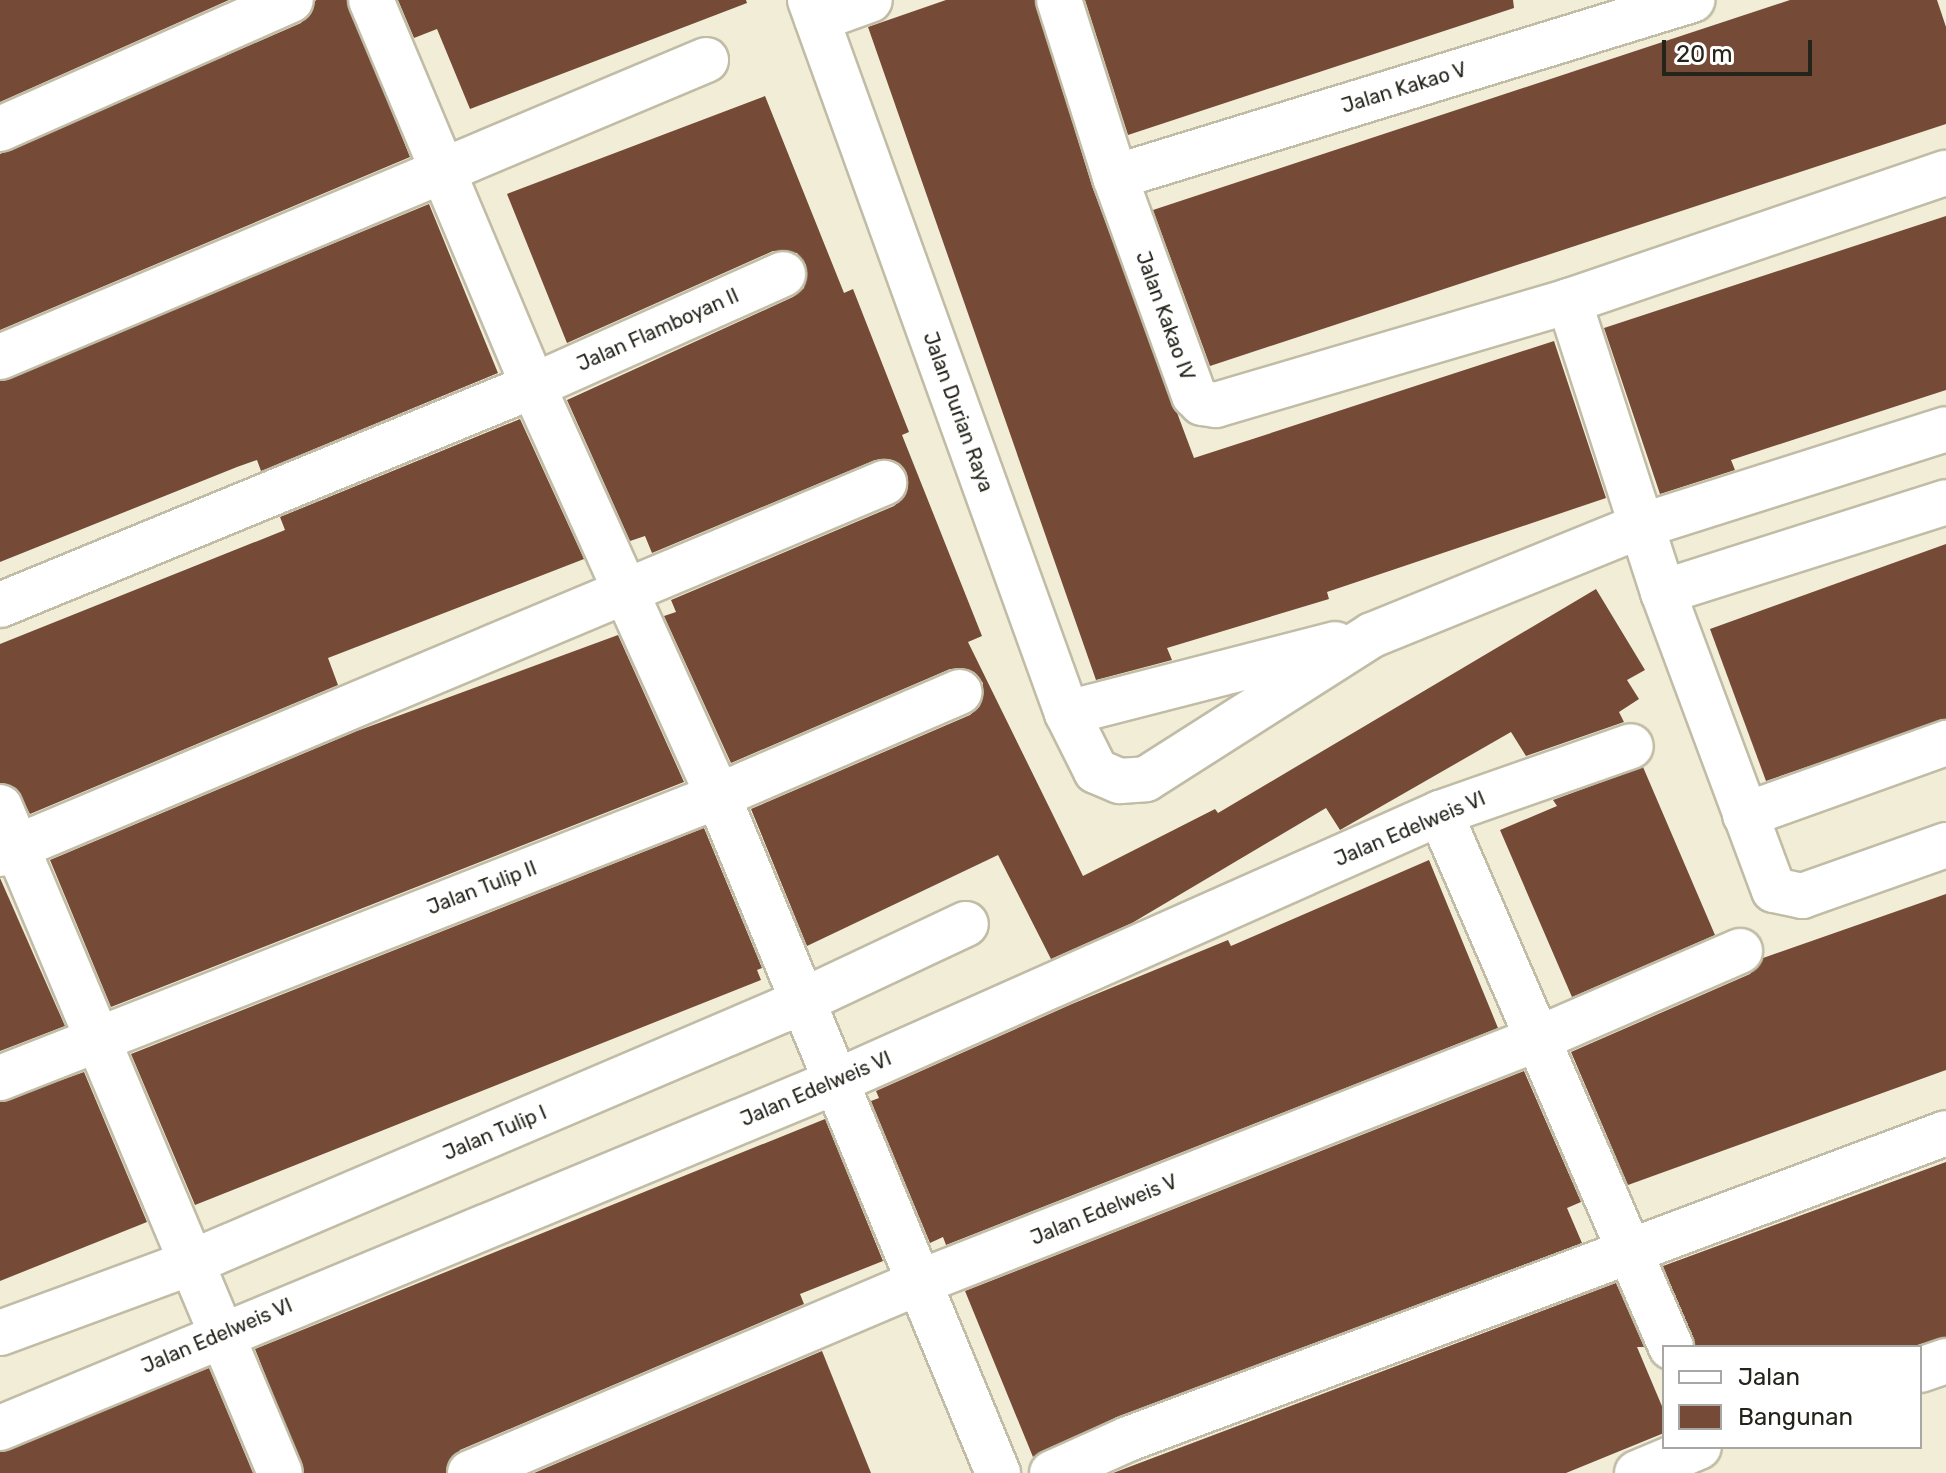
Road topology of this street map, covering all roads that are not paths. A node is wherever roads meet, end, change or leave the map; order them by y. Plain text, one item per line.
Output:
1 (291, 0) edge
2 (371, 0) edge
3 (870, 0) edge
4 (1059, 0) edge
5 (1692, 0) edge
6 (813, 10) edge
7 (706, 60) dead end
8 (0, 129) edge
9 (442, 169) junction
10 (1946, 173) edge
11 (1115, 177) junction
12 (783, 274) dead end
13 (1569, 301) junction
14 (0, 357) edge
15 (533, 386) junction
16 (1946, 429) edge
17 (884, 483) dead end
18 (1946, 502) edge
19 (1651, 558) junction
20 (625, 593) junction
21 (0, 605) edge
22 (1372, 635) junction
23 (960, 692) dead end
24 (1067, 713) junction
25 (1946, 743) edge
26 (1631, 746) dead end
27 (718, 796) junction
28 (1440, 813) junction
29 (1745, 815) junction
30 (5, 835) edge
31 (1946, 845) edge
32 (966, 924) dead end
33 (1740, 951) dead end
34 (1542, 1037) junction
35 (93, 1039) junction
36 (818, 1041) junction
37 (0, 1078) edge
38 (1946, 1133) edge
39 (1629, 1249) junction
40 (915, 1284) junction
41 (206, 1298) junction
42 (0, 1333) edge
43 (1670, 1345) edge
44 (1946, 1361) edge
45 (1922, 1369) edge
46 (0, 1428) edge
47 (1694, 1449) edge
48 (1714, 1449) edge
49 (280, 1473) edge
50 (470, 1473) edge
51 (998, 1473) edge
52 (1052, 1473) edge
53 (1637, 1473) edge
54 (1722, 1473) edge

1 - 8 street
2 - 9 street
3 - 6 street
4 - 11 street, Jalan Kakao IV
5 - 11 street, Jalan Kakao V
6 - 24 street, Jalan Durian Raya
7 - 9 street
9 - 14 street
9 - 15 street
10 - 13 street
11 - 13 street, Jalan Kakao IV
12 - 15 street, Jalan Flamboyan II
13 - 19 street
15 - 20 street
15 - 21 street, Jalan Flamboyan II
16 - 19 street
17 - 20 street
18 - 19 street
19 - 22 street
19 - 29 street
20 - 27 street
20 - 30 street
22 - 24 street
22 - 24 street, Jalan Durian Raya
23 - 27 street, Jalan Tulip II
25 - 29 street
26 - 28 street, Jalan Edelweis VI
27 - 35 street, Jalan Tulip II
27 - 36 street
28 - 34 street
28 - 36 street, Jalan Edelweis VI
29 - 31 street
30 - 35 street
32 - 36 street
33 - 34 street, Jalan Edelweis V
34 - 39 street
34 - 40 street, Jalan Edelweis V
35 - 37 street, Jalan Tulip II
35 - 41 street
36 - 40 street
36 - 41 street, Jalan Tulip I
36 - 41 street, Jalan Edelweis VI
38 - 39 street
39 - 43 street
39 - 52 street
40 - 50 street, Jalan Edelweis V
40 - 51 street
41 - 42 street
41 - 46 street, Jalan Edelweis VI
41 - 49 street
44 - 45 street
47 - 53 street
48 - 54 street

